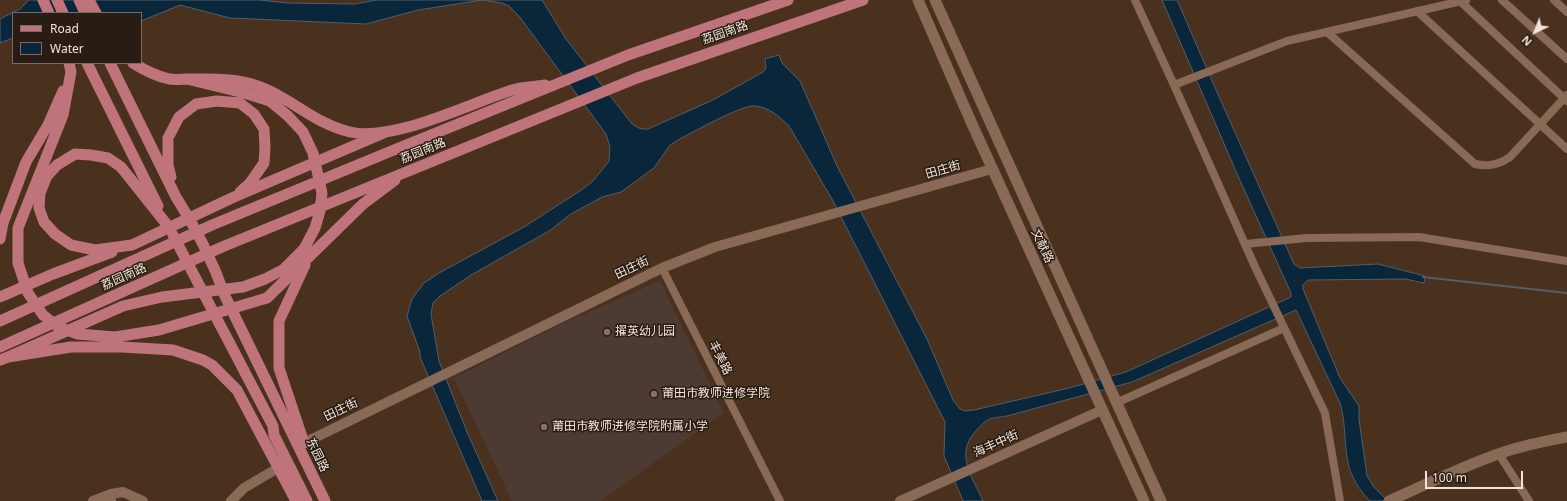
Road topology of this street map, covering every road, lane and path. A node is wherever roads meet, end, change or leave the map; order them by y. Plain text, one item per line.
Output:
1 (43, 0) edge
2 (57, 0) edge
3 (79, 0) edge
4 (89, 0) edge
5 (788, 0) edge
6 (863, 0) edge
7 (918, 0) edge
8 (935, 0) edge
9 (1135, 0) edge
10 (1502, 0) edge
11 (1554, 0) edge
12 (1463, 1) edge
13 (1417, 11) junction
14 (49, 12) edge
15 (63, 12) edge
16 (85, 12) edge
17 (95, 12) edge
18 (1567, 12) edge
19 (1327, 32) junction
20 (1567, 59) edge
21 (87, 64) edge
22 (110, 64) edge
23 (135, 64) edge
24 (70, 67) edge
25 (187, 79) junction
26 (561, 83) junction
27 (1176, 84) junction
28 (1566, 98) edge
29 (1540, 125) junction
30 (386, 132) junction
31 (1567, 149) edge
32 (992, 169) junction
33 (409, 170) junction
34 (176, 197) junction
35 (234, 197) junction
36 (168, 226) junction
37 (0, 239) edge
38 (1245, 244) junction
39 (132, 245) junction
40 (308, 259) junction
41 (1567, 261) edge
42 (662, 268) junction
43 (0, 297) edge
44 (0, 321) edge
45 (1284, 328) junction
46 (0, 347) edge
47 (4, 358) edge
48 (279, 368) junction
49 (237, 390) junction
50 (1116, 403) junction
51 (1102, 410) junction
52 (1567, 437) edge
53 (304, 443) junction
54 (1567, 444) edge
55 (1502, 459) junction
56 (278, 468) junction
57 (111, 498) edge
58 (1405, 498) edge
59 (325, 500) edge
60 (93, 501) edge
61 (143, 501) edge
62 (231, 501) edge
63 (296, 501) edge
64 (307, 501) edge
65 (780, 501) edge
66 (900, 501) edge
67 (1144, 501) edge
68 (1161, 501) edge
69 (1340, 501) edge
70 (1389, 501) edge
71 (1529, 501) edge

1 - 14 main road
2 - 15 main road
3 - 16 main road
4 - 17 main road
5 - 26 main road, 荔园南路
6 - 33 main road, 荔园南路
7 - 32 main road, 文献路
8 - 50 main road
9 - 27 street
10 - 20 street
11 - 18 street
12 - 13 street
12 - 28 street
13 - 19 street
13 - 29 street
19 - 27 street
19 - 29 street
21 - 36 main road
22 - 34 main road
23 - 25 main road
24 - 37 main road
24 - 40 main road
25 - 30 main road
25 - 47 main road
26 - 30 main road
26 - 44 main road, 荔园南路
27 - 38 street
28 - 29 street
29 - 31 street
30 - 35 main road
32 - 42 street, 田庄街
32 - 51 main road, 文献路
33 - 40 main road
33 - 46 main road, 荔园南路
34 - 35 main road
34 - 59 main road, 东园路
35 - 39 main road
36 - 39 main road
36 - 64 main road
38 - 41 street
38 - 45 street
39 - 43 main road
40 - 48 main road
42 - 53 street, 田庄街
42 - 65 street, 丰美路
45 - 50 street
45 - 69 street
47 - 49 main road
48 - 49 main road
48 - 53 main road
49 - 56 main road
50 - 68 main road
51 - 66 street, 海丰中街
51 - 67 main road, 文献路
52 - 58 main road
53 - 59 main road
54 - 55 main road
55 - 58 main road
55 - 71 street
56 - 62 street
56 - 63 main road
57 - 60 street
57 - 61 street
58 - 70 main road

